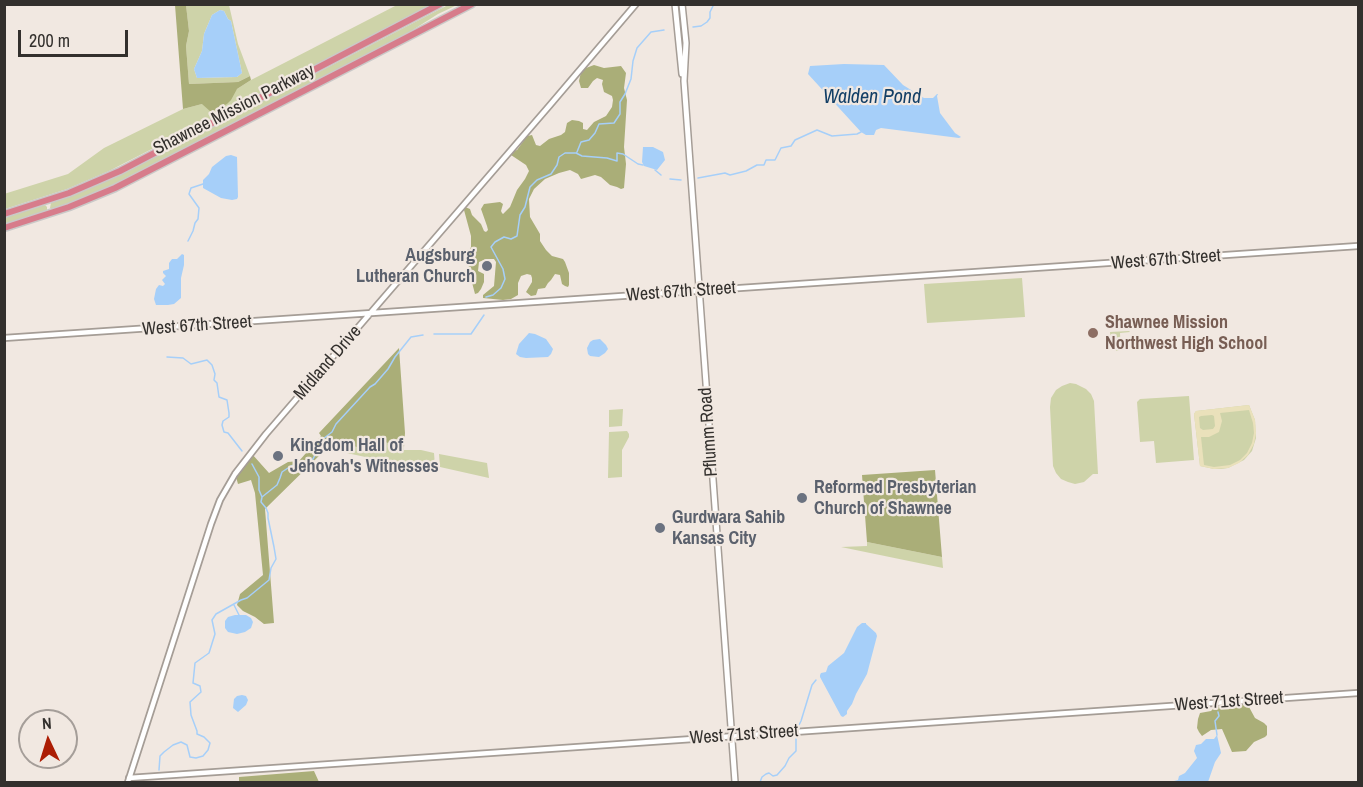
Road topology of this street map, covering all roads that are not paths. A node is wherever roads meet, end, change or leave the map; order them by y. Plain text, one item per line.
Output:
1 (440, 4) edge
2 (464, 4) edge
3 (472, 4) edge
4 (636, 4) edge
5 (675, 4) edge
6 (682, 4) edge
7 (431, 26) junction
8 (684, 81) junction
9 (4, 214) edge
10 (4, 228) edge
11 (1359, 246) edge
12 (699, 291) junction
13 (370, 314) junction
14 (4, 338) edge
15 (1359, 693) edge
16 (731, 736) junction
17 (128, 780) edge
18 (735, 783) edge

1 - 9 highway, Shawnee Mission Parkway
2 - 7 highway
3 - 7 highway, Shawnee Mission Parkway
4 - 13 street, Midland Drive
5 - 8 main road, Pflumm Road
6 - 8 main road, Pflumm Road
7 - 10 highway, Shawnee Mission Parkway
8 - 12 main road, Pflumm Road
11 - 12 street, West 67th Street
12 - 13 street, West 67th Street
12 - 16 main road, Pflumm Road
13 - 14 street, West 67th Street
13 - 17 street, Midland Drive
15 - 16 street, West 71st Street
16 - 17 street, West 71st Street
16 - 18 main road, Pflumm Road

